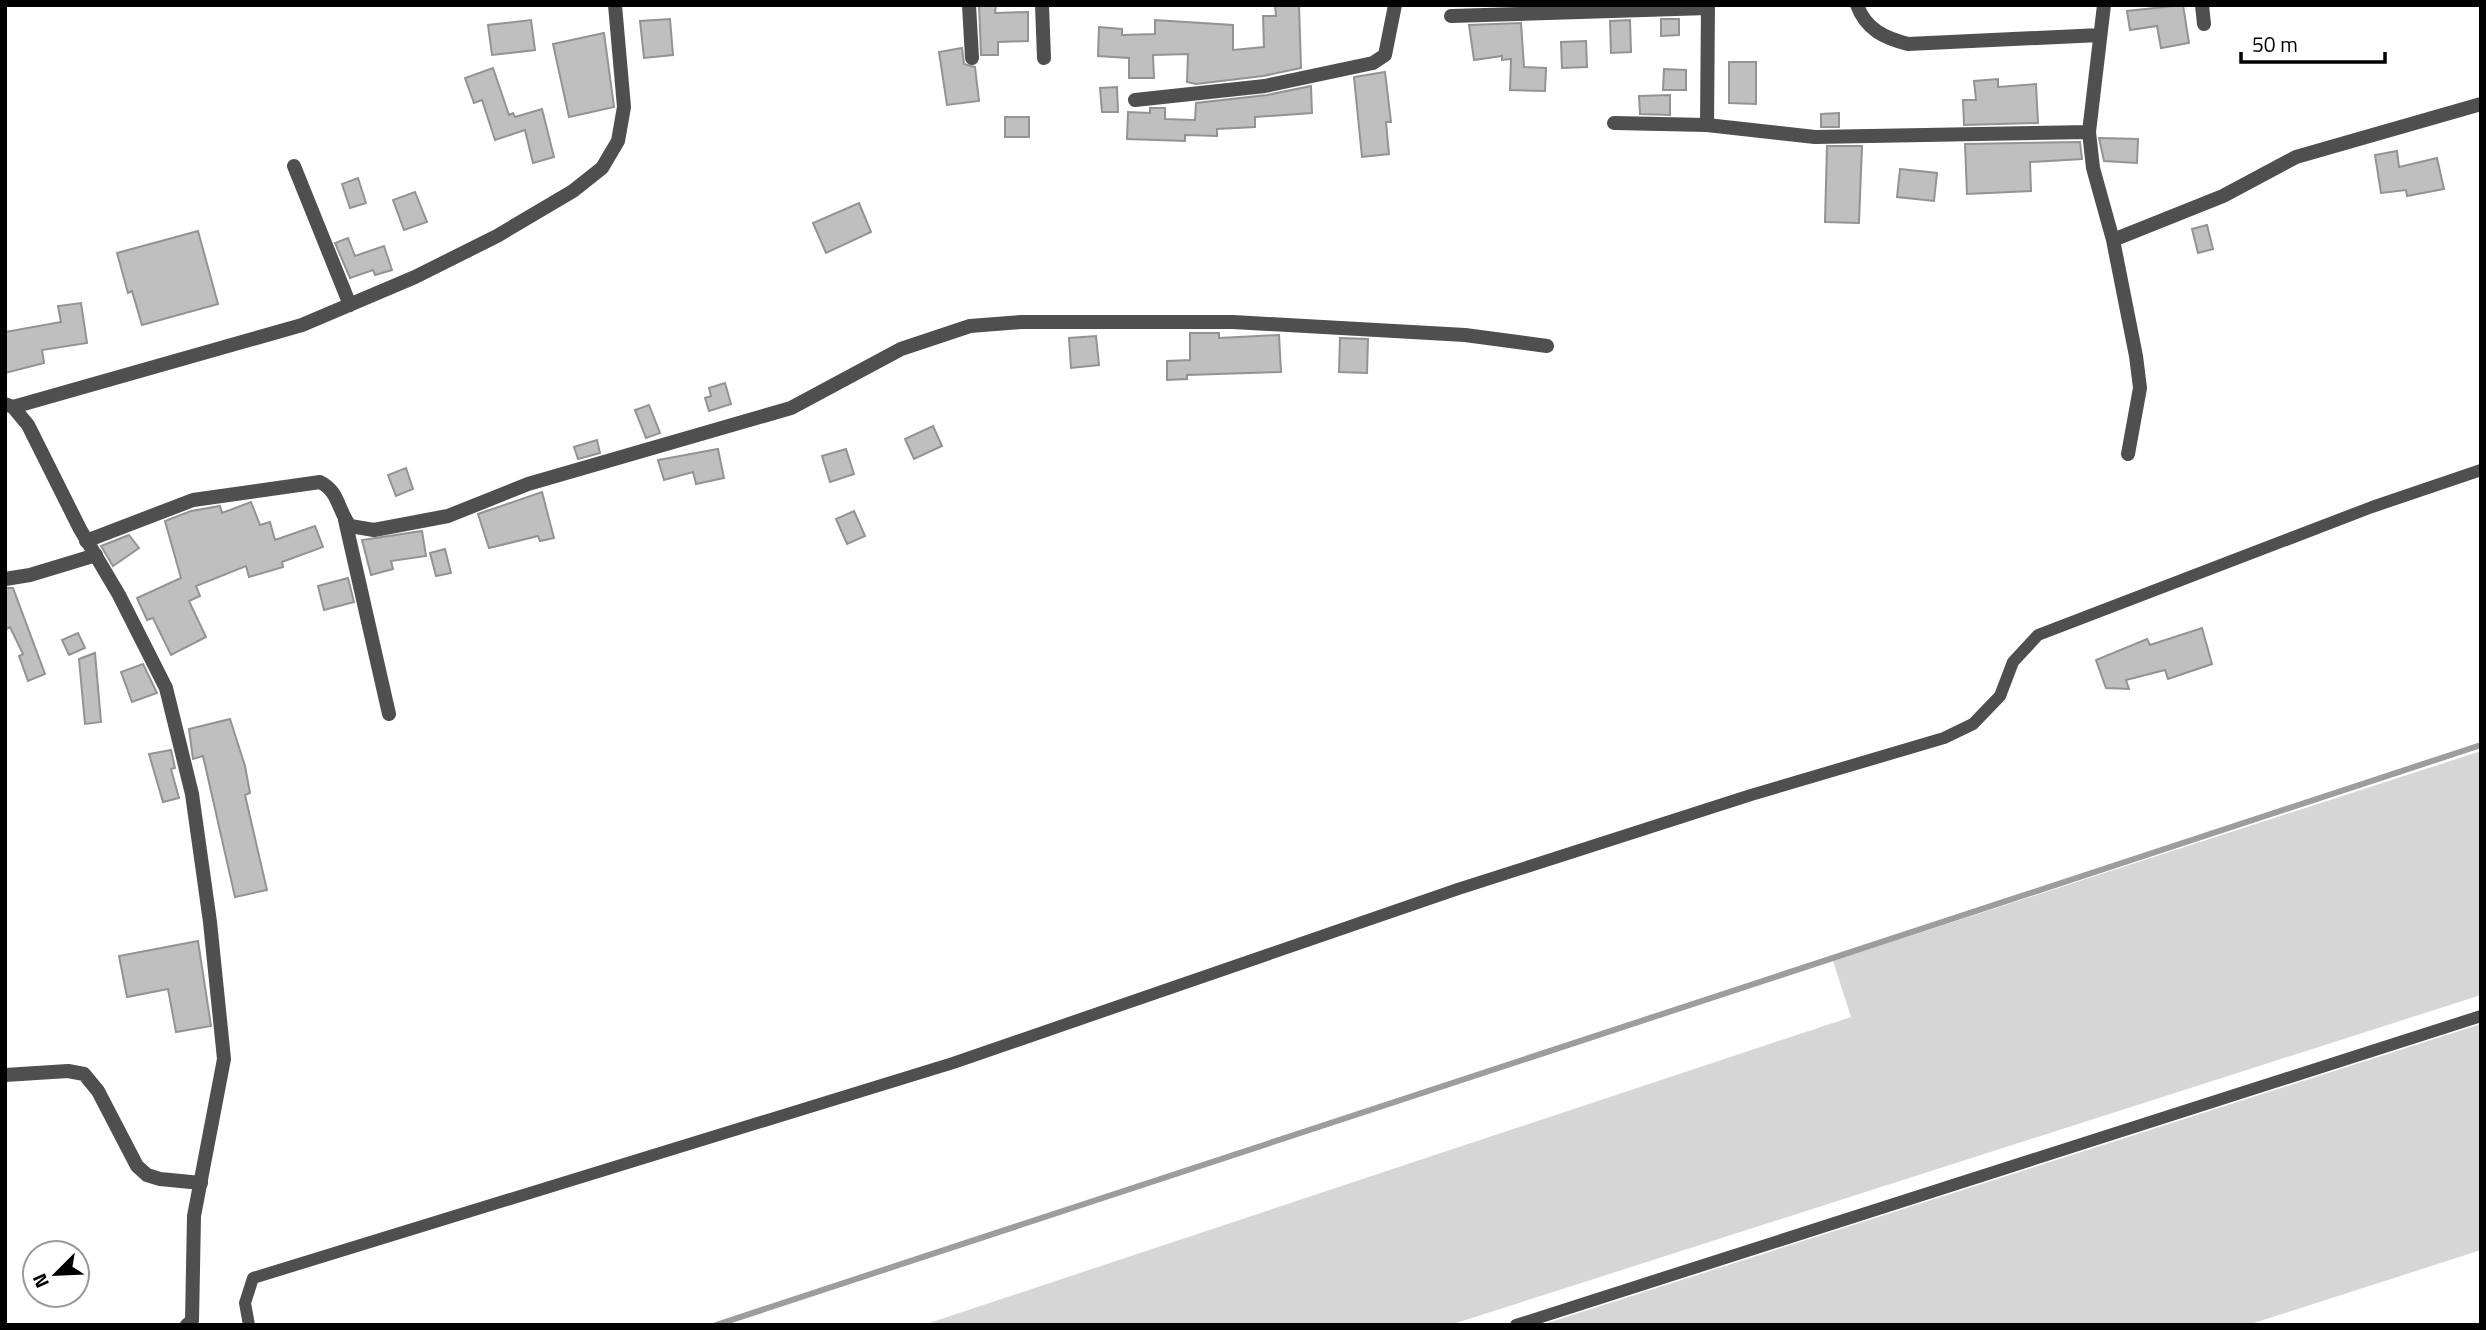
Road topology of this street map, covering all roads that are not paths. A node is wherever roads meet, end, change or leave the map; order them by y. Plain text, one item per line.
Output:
1 (615, 5) edge
2 (969, 5) edge
3 (1042, 5) edge
4 (1395, 5) edge
5 (1857, 5) edge
6 (2104, 5) edge
7 (2202, 5) edge
8 (1708, 7) edge
9 (1451, 16) dead end
10 (2204, 24) dead end
11 (2100, 35) junction
12 (972, 58) dead end
13 (1044, 58) dead end
14 (1135, 100) dead end
15 (2481, 104) edge
16 (1614, 123) dead end
17 (1707, 125) junction
18 (2089, 132) junction
19 (294, 166) dead end
20 (2112, 240) junction
21 (350, 305) junction
22 (1547, 346) dead end
23 (9, 405) edge
24 (2128, 454) dead end
25 (2481, 470) edge
26 (345, 520) junction
27 (86, 541) junction
28 (96, 555) junction
29 (5, 579) edge
30 (389, 714) dead end
31 (2481, 1016) edge
32 (5, 1075) edge
33 (201, 1183) junction
34 (187, 1325) edge
35 (250, 1325) edge
36 (1516, 1325) edge

1 - 21 street
2 - 12 street
3 - 13 street
4 - 14 street
5 - 11 street
6 - 11 street
7 - 10 street
8 - 9 street
8 - 17 street
11 - 18 street
15 - 20 street
16 - 17 street
17 - 18 street
18 - 20 street
19 - 21 street
20 - 24 street
21 - 23 street
22 - 26 street
23 - 27 street
25 - 35 lane
26 - 27 street
26 - 30 street
27 - 28 street
28 - 29 street
28 - 33 street
31 - 36 lane
32 - 33 street
33 - 34 street

